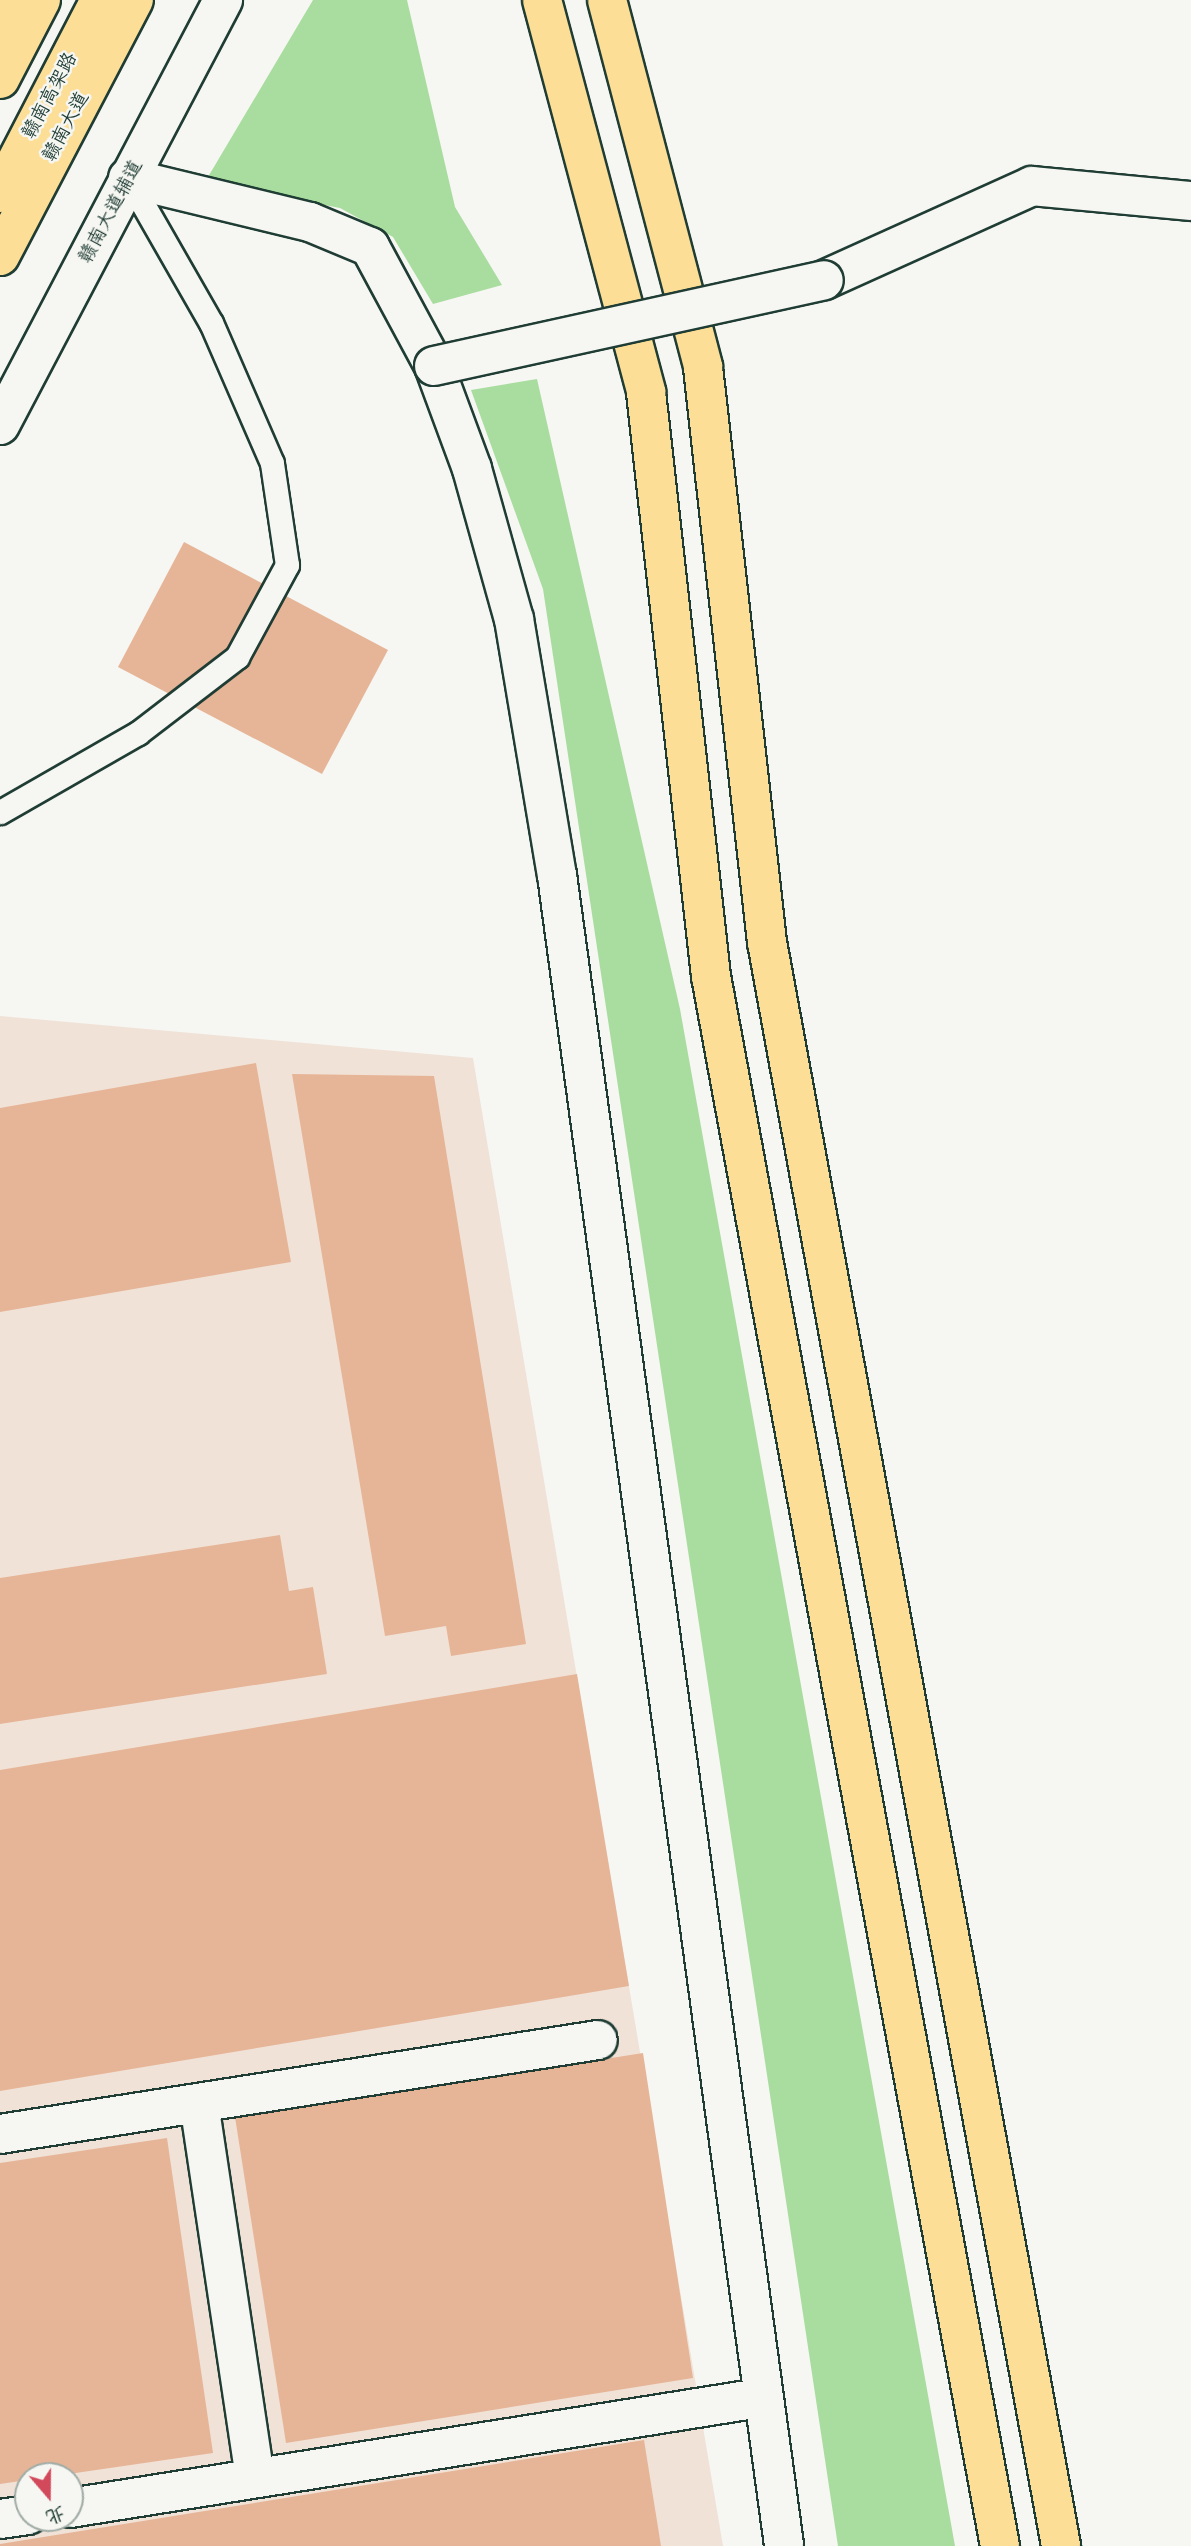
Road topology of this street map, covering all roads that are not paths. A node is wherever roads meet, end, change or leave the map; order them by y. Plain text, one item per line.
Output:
1 (10, 0) edge
2 (41, 0) edge
3 (100, 0) edge
4 (134, 0) edge
5 (223, 0) edge
6 (542, 0) edge
7 (607, 0) edge
8 (0, 19) edge
9 (0, 79) edge
10 (128, 178) junction
11 (0, 193) edge
12 (1191, 201) edge
13 (0, 256) edge
14 (434, 366) junction
15 (0, 425) edge
16 (0, 812) edge
17 (598, 2040) dead end
18 (199, 2103) junction
19 (0, 2134) edge
20 (760, 2398) junction
21 (255, 2477) junction
22 (84, 2506) edge
23 (784, 2546) edge
24 (1000, 2546) edge
25 (1062, 2546) edge

1 - 8 main road
2 - 9 main road
3 - 11 main road, 赣南高架路
4 - 13 main road, 赣南大道
5 - 10 street, 赣南大道辅道
6 - 24 main road
7 - 25 main road
10 - 14 street
10 - 15 street, 赣南大道辅道
10 - 16 lane
12 - 14 street, bridge
14 - 20 street
17 - 18 street
18 - 19 street
18 - 21 street
20 - 21 street
20 - 23 street
21 - 22 street

